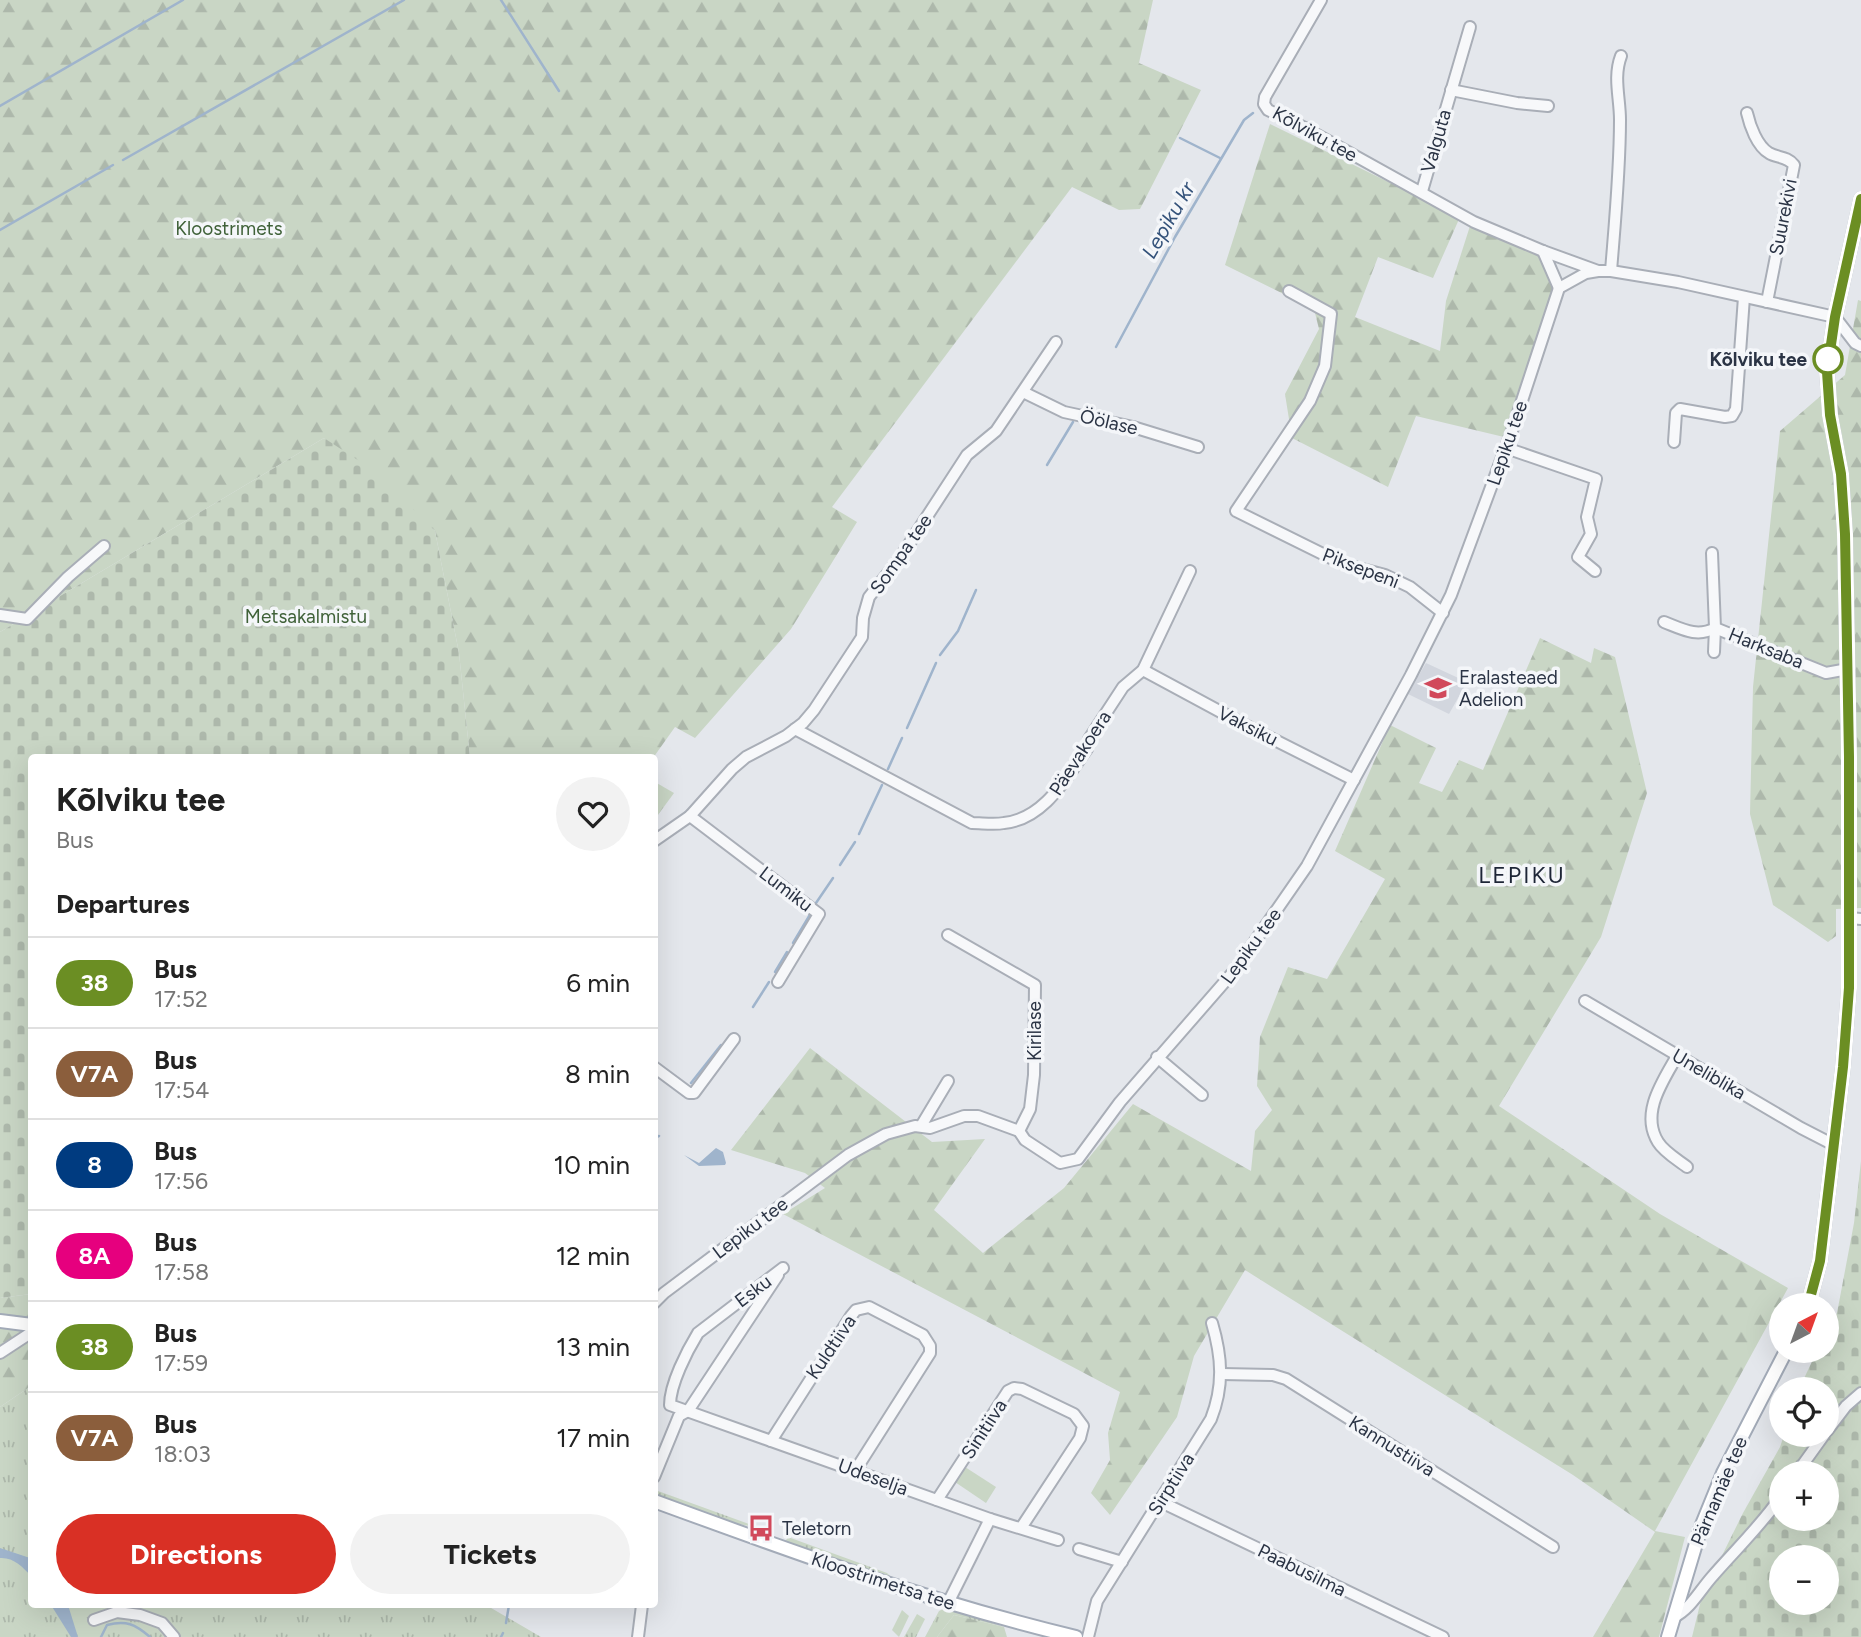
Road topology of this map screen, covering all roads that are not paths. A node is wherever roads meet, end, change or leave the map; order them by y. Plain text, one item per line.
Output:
1 (1321, 0) edge
2 (1470, 27) dead end
3 (1621, 56) dead end
4 (1451, 90) junction
5 (1548, 106) dead end
6 (1747, 113) dead end
7 (1422, 191) junction
8 (1861, 199) edge
9 (1857, 237) edge
10 (1543, 251) junction
11 (1598, 271) junction
12 (1611, 271) junction
13 (1559, 288) junction
14 (1289, 291) dead end
15 (1745, 297) junction
16 (1767, 302) junction
17 (1835, 317) junction
18 (1851, 338) junction
19 (1056, 342) dead end
20 (1861, 346) edge
21 (1829, 348) junction
22 (1023, 392) junction
23 (1674, 442) dead end
24 (1198, 447) dead end
25 (1506, 448) junction
26 (104, 546) dead end
27 (1712, 553) dead end
28 (1190, 571) dead end
29 (1595, 571) dead end
30 (1443, 614) junction
31 (0, 615) edge
32 (1664, 622) dead end
33 (1715, 628) junction
34 (1714, 652) dead end
35 (1848, 669) junction
36 (1143, 670) junction
37 (795, 729) junction
38 (1354, 780) junction
39 (690, 816) junction
40 (658, 838) edge
41 (1855, 918) edge
42 (948, 935) dead end
43 (778, 982) dead end
44 (1585, 1001) dead end
45 (734, 1040) dead end
46 (1677, 1056) junction
47 (1157, 1057) junction
48 (658, 1070) edge
49 (948, 1081) dead end
50 (1202, 1095) dead end
51 (921, 1126) junction
52 (1019, 1131) junction
53 (1834, 1145) junction
54 (1687, 1167) dead end
55 (659, 1289) edge
56 (1811, 1293) edge
57 (0, 1321) edge
58 (1212, 1322) dead end
59 (28, 1324) edge
60 (28, 1335) edge
61 (0, 1353) edge
62 (1780, 1363) edge
63 (1222, 1374) junction
64 (1861, 1393) edge
65 (688, 1411) junction
66 (1839, 1415) edge
67 (771, 1441) junction
68 (658, 1467) edge
69 (855, 1471) junction
70 (937, 1500) junction
71 (1161, 1502) junction
72 (658, 1506) edge
73 (1769, 1514) edge
74 (990, 1519) junction
75 (1021, 1528) junction
76 (1058, 1540) dead end
77 (1553, 1547) dead end
78 (1079, 1549) dead end
79 (1122, 1562) junction
80 (1711, 1577) junction
81 (1683, 1583) junction
82 (948, 1603) junction
83 (642, 1608) edge
84 (1674, 1617) junction
85 (94, 1620) dead end
86 (174, 1637) edge
87 (638, 1637) edge
88 (1076, 1637) edge
89 (1088, 1637) edge
90 (1443, 1637) edge
91 (1668, 1637) edge

1 - 7 street, Kõlviku tee
2 - 4 street, Valguta
3 - 12 street
4 - 5 street, Valguta
4 - 7 street, Valguta
6 - 16 street, Suurekivi
7 - 10 street, Kõlviku tee
8 - 9 main road
9 - 17 main road
10 - 11 street, Kõlviku tee
10 - 13 street
11 - 12 street, Kõlviku tee
11 - 13 street
12 - 15 street, Kõlviku tee
13 - 25 street, Lepiku tee
14 - 30 street, Piksepeni
15 - 16 street, Kõlviku tee
15 - 23 street
16 - 17 street, Kõlviku tee
17 - 18 street
17 - 21 main road
18 - 20 street
18 - 21 street
19 - 22 street, Sompa tee
21 - 35 main road
22 - 24 street, Öölase
22 - 37 street, Sompa tee
25 - 29 street
25 - 30 street, Lepiku tee
26 - 31 street
27 - 33 street, Harksaba
28 - 36 street, Päevakoera
30 - 38 street, Lepiku tee
32 - 33 street
33 - 34 street
33 - 35 street, Harksaba
35 - 41 main road
36 - 37 street, Päevakoera
36 - 38 street, Vaksiku
37 - 39 street, Sompa tee
38 - 47 street, Lepiku tee
39 - 40 street, Sompa tee
39 - 43 street, Lumiku
41 - 53 main road
42 - 52 street, Kirilase
44 - 46 street, Uneliblika
45 - 48 street
46 - 53 street, Uneliblika
46 - 54 street
47 - 50 street
47 - 52 street, Lepiku tee
49 - 51 street
51 - 52 street, Lepiku tee
51 - 55 street, Lepiku tee
53 - 56 main road
57 - 59 main road
58 - 63 street, Sirptiiva
60 - 61 street
62 - 81 main road, Pärnamäe tee
63 - 71 street, Sirptiiva
63 - 77 street, Kannustiiva
64 - 66 street
65 - 65 street, Esku
65 - 67 street, Udeselja
65 - 68 street, Esku
67 - 69 street, Udeselja
67 - 69 street, Kuldtiiva
69 - 70 street, Udeselja
70 - 74 street, Udeselja
70 - 75 street, Sinitiiva
71 - 79 street, Sirptiiva
71 - 90 street, Paabusilma
72 - 82 main road, Kloostrimetsa tee
73 - 80 street
74 - 75 street, Udeselja
74 - 82 street
75 - 76 street, Udeselja
78 - 79 street
79 - 89 street, Sirptiiva
80 - 81 street
80 - 84 street
81 - 84 main road, Pärnamäe tee
82 - 88 main road, Kloostrimetsa tee
83 - 87 street
84 - 91 main road, Pärnamäe tee
85 - 86 street

